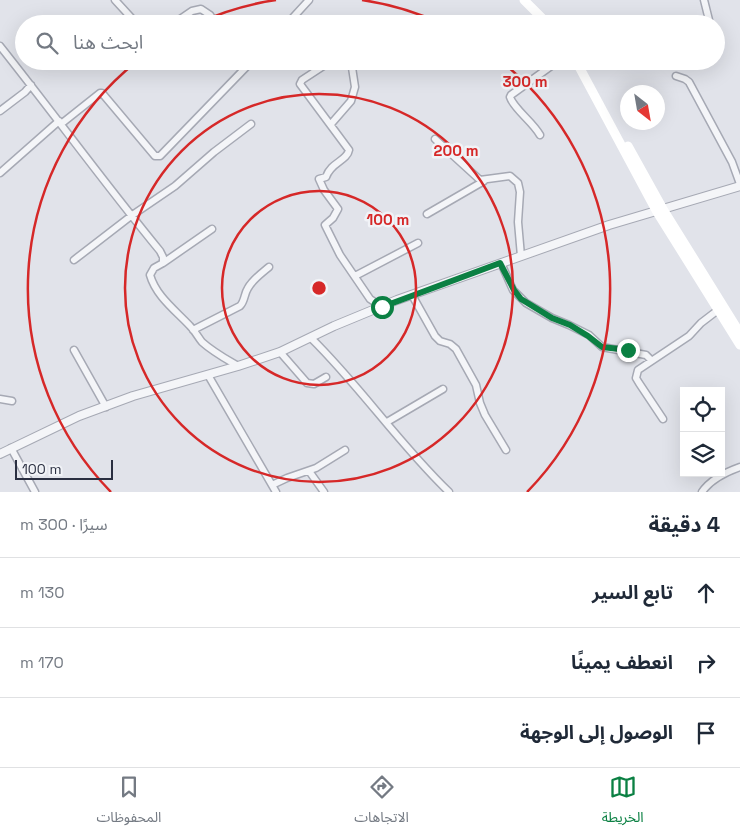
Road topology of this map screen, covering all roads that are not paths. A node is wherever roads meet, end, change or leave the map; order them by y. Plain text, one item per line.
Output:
1 (114, 0) edge
2 (308, 0) edge
3 (524, 0) edge
4 (532, 0) edge
5 (704, 0) edge
6 (128, 15) edge
7 (186, 15) edge
8 (210, 15) edge
9 (295, 15) edge
10 (539, 15) edge
11 (546, 15) edge
12 (708, 15) edge
13 (0, 46) edge
14 (15, 65) edge
15 (19, 70) edge
16 (243, 70) edge
17 (317, 70) edge
18 (352, 70) edge
19 (545, 70) edge
20 (583, 70) edge
21 (585, 70) edge
22 (587, 76) junction
23 (676, 76) dead end
24 (31, 85) junction
25 (0, 111) edge
26 (60, 122) junction
27 (251, 124) dead end
28 (331, 124) junction
29 (540, 135) dead end
30 (435, 139) dead end
31 (0, 173) edge
32 (484, 181) junction
33 (740, 185) edge
34 (660, 210) junction
35 (426, 214) dead end
36 (132, 216) junction
37 (212, 229) dead end
38 (418, 243) dead end
39 (521, 256) junction
40 (74, 260) dead end
41 (500, 263) junction
42 (163, 264) junction
43 (269, 267) dead end
44 (355, 276) junction
45 (412, 295) junction
46 (382, 307) junction
47 (718, 310) junction
48 (193, 330) junction
49 (740, 333) edge
50 (311, 338) junction
51 (740, 345) edge
52 (74, 350) dead end
53 (280, 352) junction
54 (651, 360) junction
55 (238, 366) junction
56 (208, 375) junction
57 (326, 377) dead end
58 (443, 389) dead end
59 (0, 399) edge
60 (12, 401) dead end
61 (106, 406) junction
62 (663, 419) dead end
63 (387, 422) junction
64 (11, 448) junction
65 (345, 450) dead end
66 (506, 450) dead end
67 (0, 454) edge
68 (740, 467) edge
69 (309, 472) junction
70 (272, 485) junction
71 (35, 492) edge
72 (276, 492) edge
73 (324, 492) edge
74 (449, 492) edge
75 (702, 492) edge

1 - 6 street
2 - 9 street
3 - 10 main road
4 - 11 main road
5 - 12 street
7 - 8 street
13 - 14 street
15 - 24 street
16 - 26 street
17 - 28 street
18 - 28 street
19 - 29 street
20 - 22 main road
21 - 22 main road
22 - 34 main road
23 - 33 street
24 - 25 street
24 - 26 street
26 - 31 street
26 - 36 street
27 - 36 street
28 - 44 street
30 - 32 street
32 - 35 street
32 - 39 street
33 - 34 street
34 - 39 street
34 - 47 main road
34 - 49 main road
36 - 40 street
36 - 42 street
37 - 42 street
38 - 44 street
39 - 41 street
41 - 45 street
41 - 54 street
42 - 48 street
43 - 48 street
44 - 46 street
45 - 46 street
45 - 66 street
46 - 50 street
47 - 51 main road
47 - 54 street
48 - 55 street
50 - 53 street
50 - 63 street
52 - 61 street
53 - 55 street
53 - 57 street
54 - 62 street
55 - 56 street
56 - 61 street
56 - 70 street
58 - 63 street
59 - 60 street
61 - 64 street
63 - 74 street
64 - 67 street
64 - 71 street
65 - 69 street
68 - 75 street
69 - 70 street
69 - 73 street
70 - 72 street

